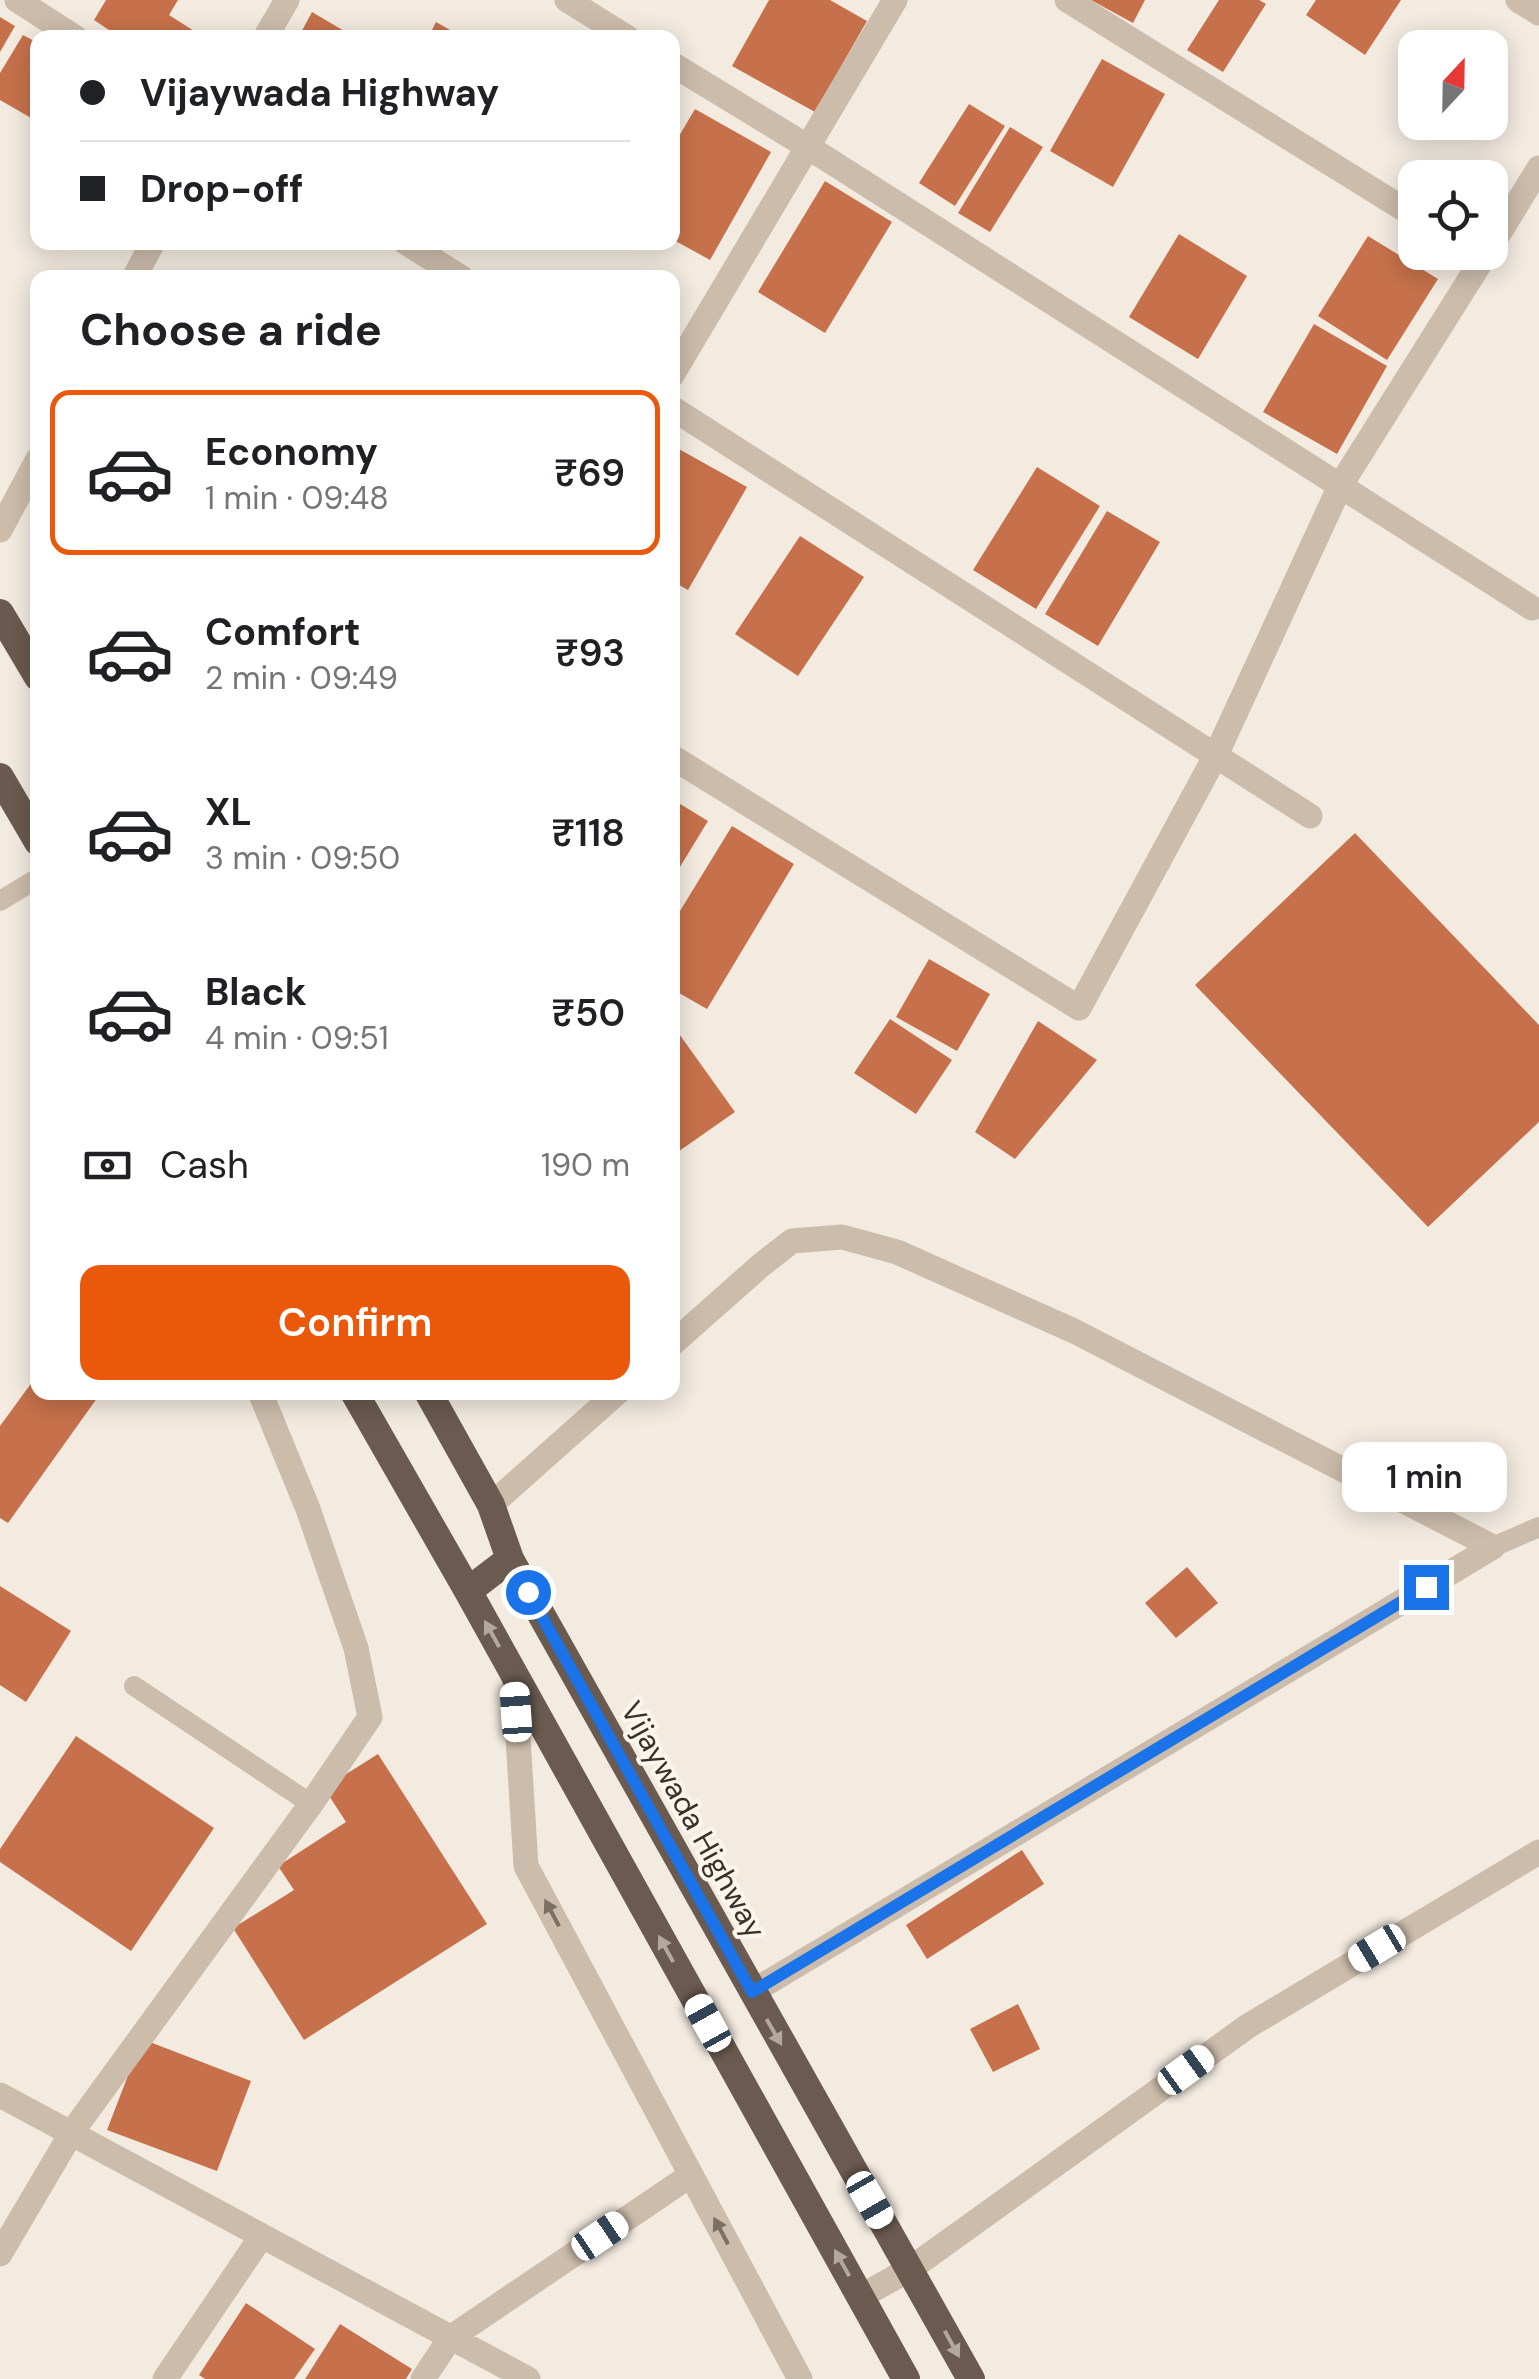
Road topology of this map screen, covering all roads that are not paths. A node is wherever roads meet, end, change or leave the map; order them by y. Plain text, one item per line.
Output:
1 (17, 0) edge
2 (287, 0) edge
3 (567, 0) edge
4 (895, 0) edge
5 (1068, 0) edge
6 (1518, 0) edge
7 (1539, 13) edge
8 (64, 30) edge
9 (270, 30) edge
10 (615, 30) edge
11 (680, 69) edge
12 (808, 147) junction
13 (1539, 168) edge
14 (1398, 205) edge
15 (1508, 216) edge
16 (418, 250) edge
17 (449, 270) edge
18 (1473, 270) edge
19 (680, 361) edge
20 (680, 413) edge
21 (30, 474) edge
22 (1340, 486) junction
23 (0, 530) edge
24 (1532, 608) dead end
25 (0, 613) edge
26 (30, 664) edge
27 (1216, 754) junction
28 (680, 762) edge
29 (0, 777) edge
30 (1310, 816) dead end
31 (30, 828) edge
32 (30, 883) edge
33 (0, 901) edge
34 (680, 1337) edge
35 (263, 1400) edge
36 (359, 1400) edge
37 (432, 1400) edge
38 (609, 1400) edge
39 (491, 1505) junction
40 (1539, 1526) edge
41 (1493, 1547) junction
42 (510, 1559) junction
43 (468, 1592) junction
44 (514, 1674) junction
45 (134, 1686) dead end
46 (311, 1804) junction
47 (1539, 1852) edge
48 (752, 1992) junction
49 (0, 2095) edge
50 (72, 2132) junction
51 (691, 2174) junction
52 (261, 2237) junction
53 (0, 2254) edge
54 (910, 2268) junction
55 (860, 2297) junction
56 (450, 2338) junction
57 (165, 2379) edge
58 (423, 2379) edge
59 (528, 2379) edge
60 (800, 2379) edge
61 (906, 2379) edge
62 (972, 2379) edge

1 - 8 street
2 - 9 street
3 - 10 street
4 - 12 street
5 - 14 street
6 - 7 street
11 - 12 street
12 - 19 street
12 - 22 street
13 - 15 street
16 - 17 street
18 - 22 street
20 - 27 street
21 - 23 street
22 - 24 street
22 - 27 street
25 - 26 highway
27 - 28 street
27 - 30 street
29 - 31 highway
32 - 33 lane
34 - 41 street
35 - 46 street
36 - 43 highway
37 - 39 highway, Vijaywada Highway
38 - 39 street
39 - 42 highway, Vijaywada Highway
40 - 41 lane
41 - 48 street
42 - 43 highway
42 - 48 highway, Vijaywada Highway
44 -> 43 highway
51 -> 44 street
55 -> 44 highway
45 - 46 lane
46 - 50 street
47 - 54 street
48 -> 54 highway, Vijaywada Highway
49 - 50 street
50 - 52 street
50 - 53 street
51 - 56 street
60 -> 51 street
52 - 56 street
52 - 57 street
54 - 55 street
54 -> 62 highway, Vijaywada Highway
55 - 61 highway
56 - 58 street
56 - 59 street

